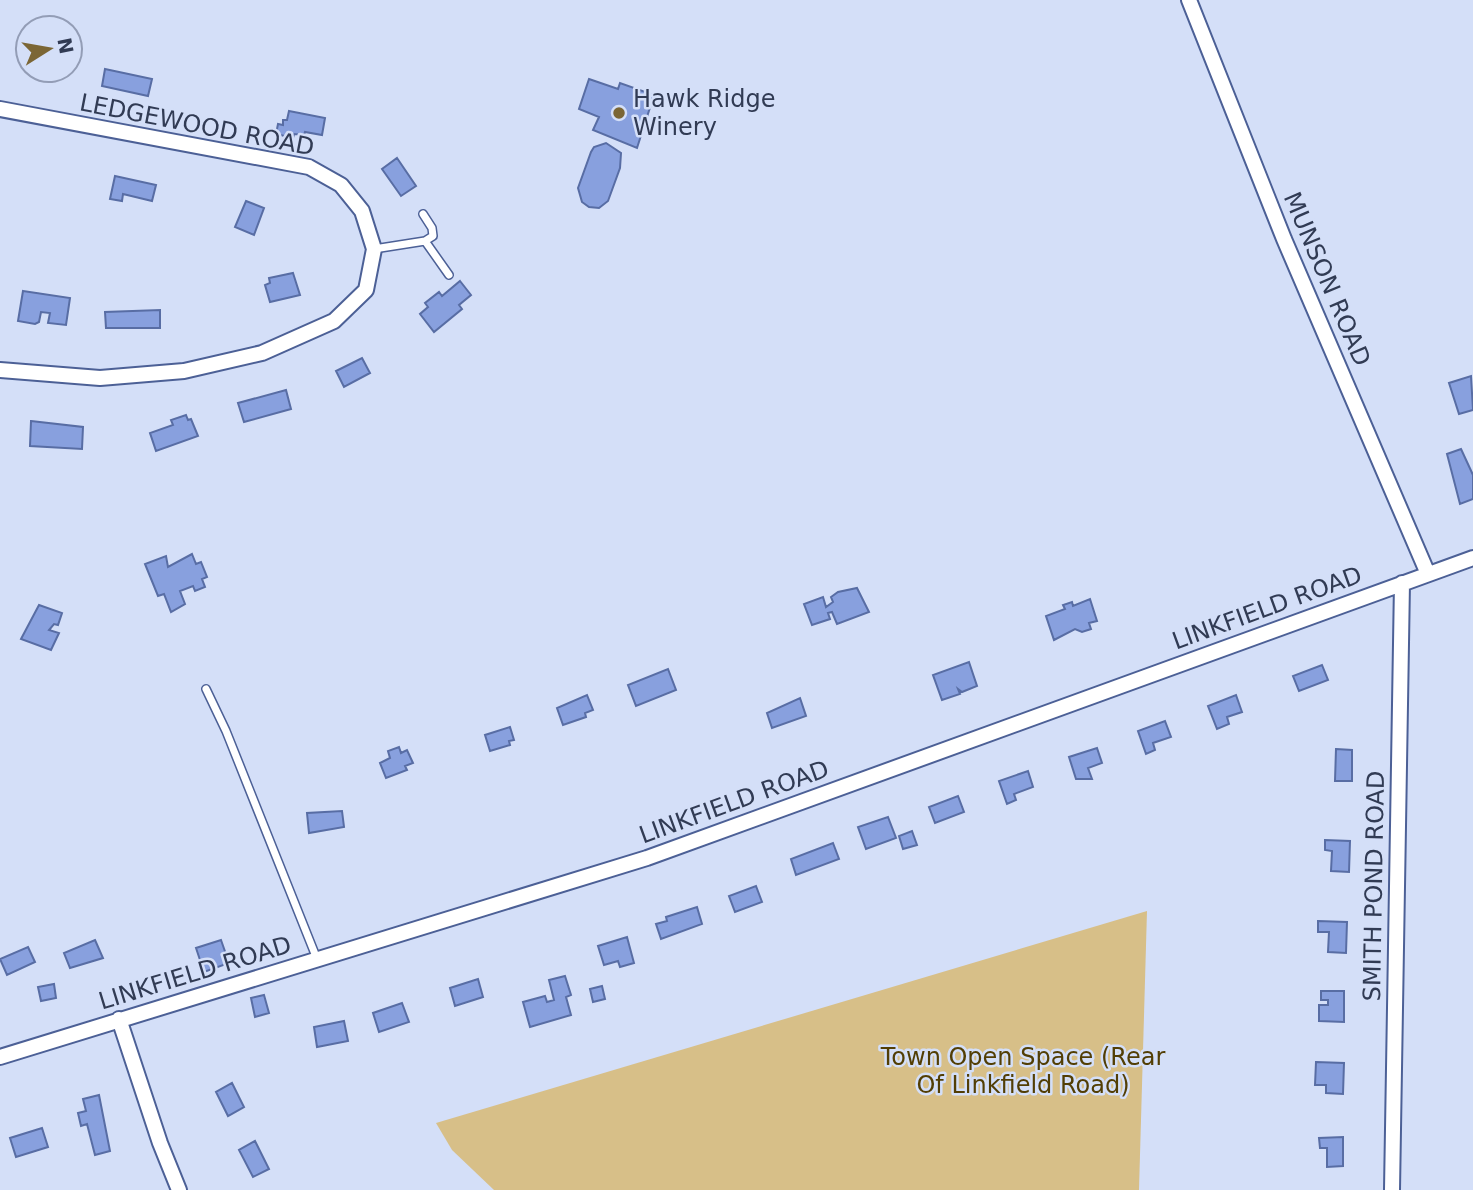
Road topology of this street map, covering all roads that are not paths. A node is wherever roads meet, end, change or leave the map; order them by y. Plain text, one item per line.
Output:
1 (1189, 0) edge
2 (0, 109) edge
3 (423, 214) dead end
4 (425, 241) junction
5 (374, 249) junction
6 (449, 275) dead end
7 (0, 370) edge
8 (1473, 558) edge
9 (1428, 574) junction
10 (1402, 583) junction
11 (205, 689) dead end
12 (317, 959) junction
13 (119, 1019) junction
14 (0, 1057) edge
15 (179, 1190) edge
16 (1392, 1190) edge

1 - 9 street, MUNSON ROAD
2 - 5 street, LEDGEWOOD ROAD
3 - 4 lane
4 - 5 lane
4 - 6 lane
5 - 7 street, LEDGEWOOD ROAD
8 - 9 street, LINKFIELD ROAD
9 - 10 street, LINKFIELD ROAD
10 - 12 street, LINKFIELD ROAD
10 - 16 street, SMITH POND ROAD
11 - 12 lane
12 - 13 street, LINKFIELD ROAD
13 - 14 street, LINKFIELD ROAD
13 - 15 street

